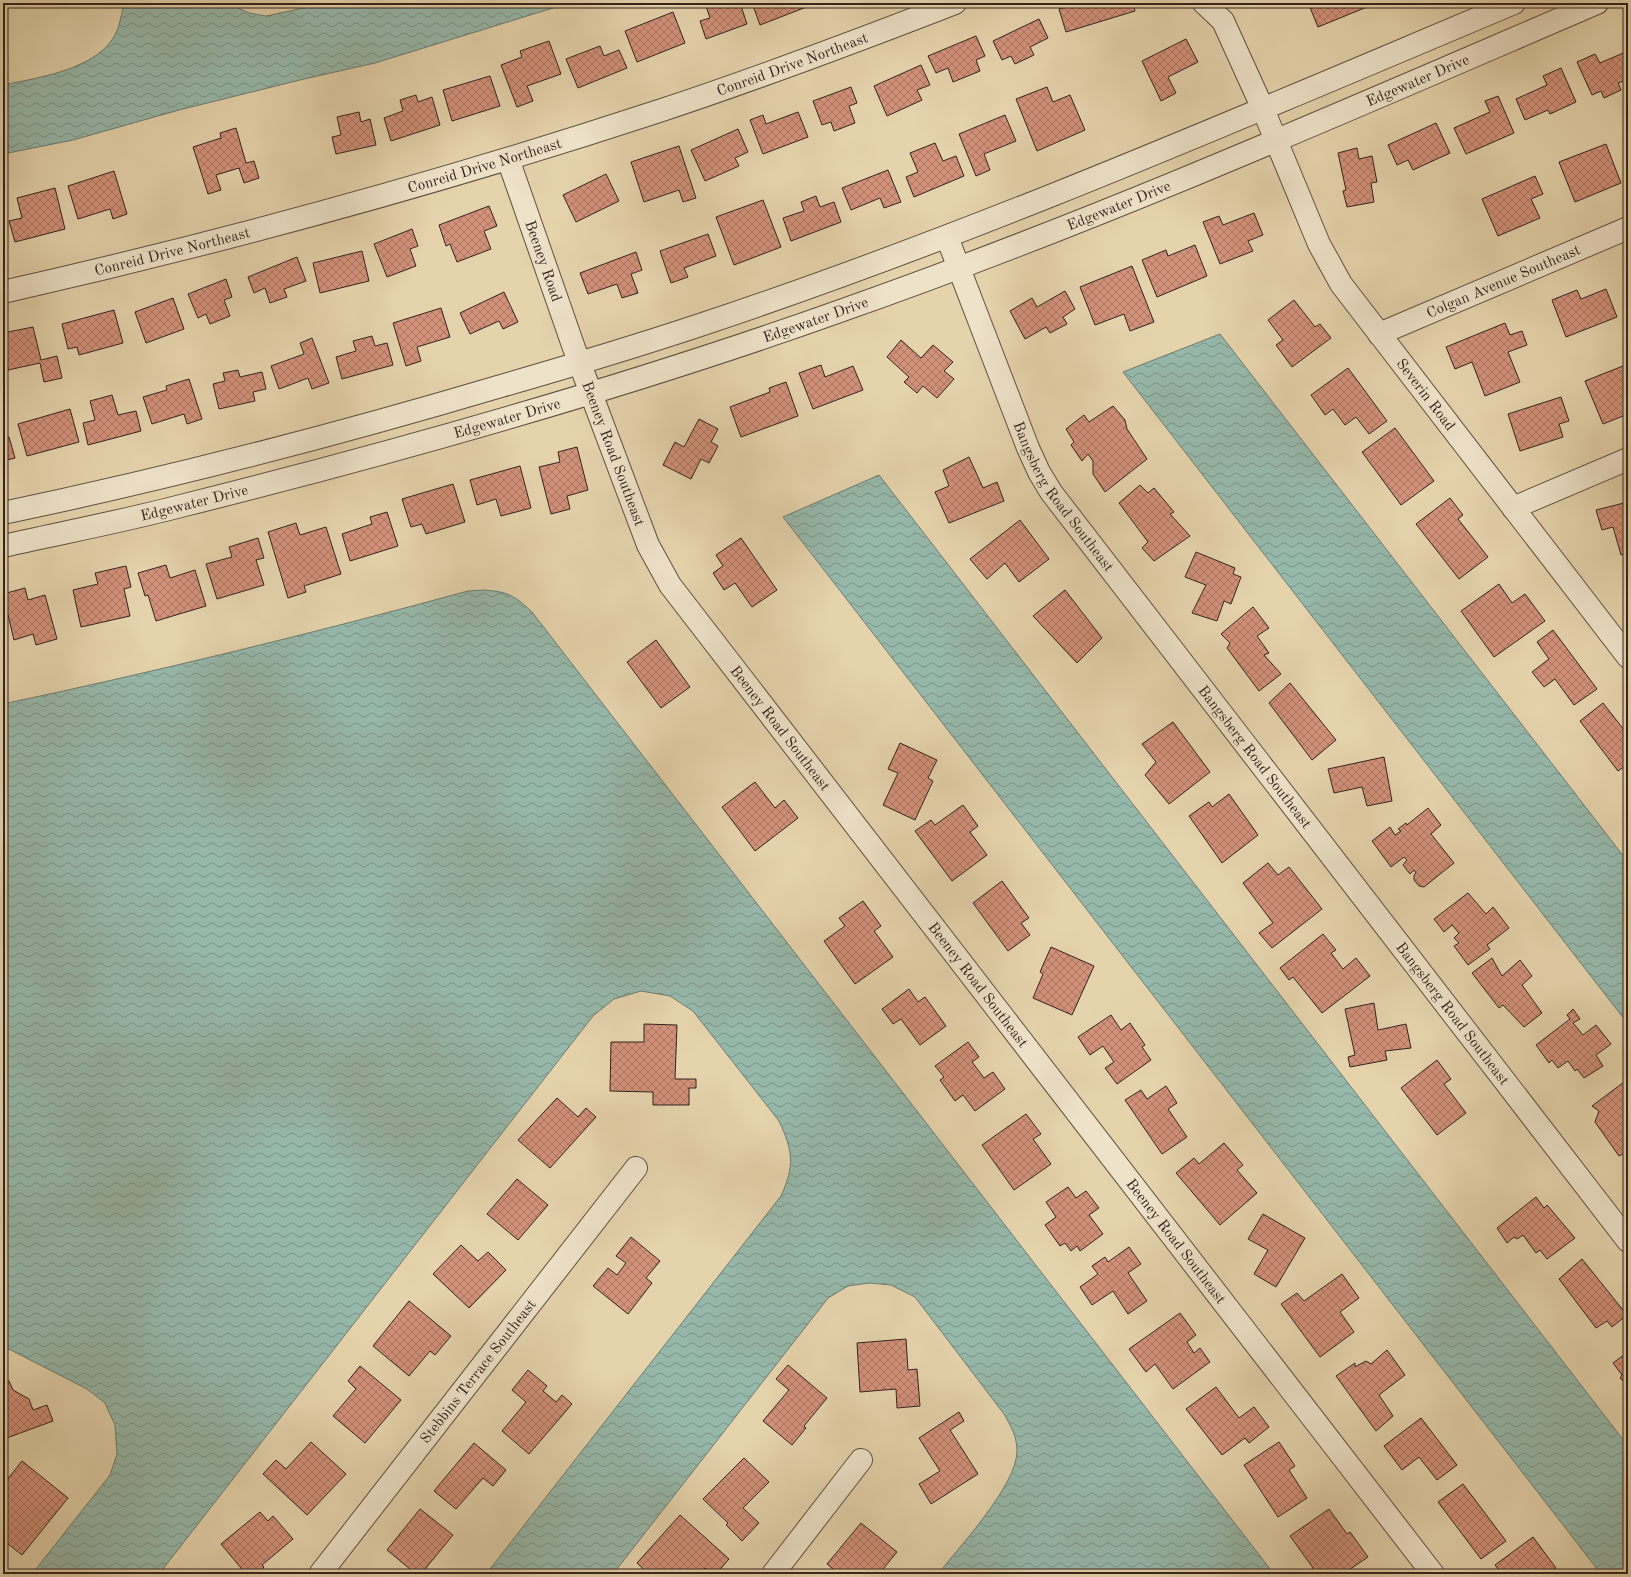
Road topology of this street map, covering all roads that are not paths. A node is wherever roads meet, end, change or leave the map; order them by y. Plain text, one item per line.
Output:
1 (955, 3) edge
2 (1204, 3) edge
3 (1514, 3) edge
4 (1597, 3) edge
5 (1263, 109) junction
6 (1276, 140) junction
7 (508, 159) junction
8 (1628, 228) edge
9 (947, 237) junction
10 (959, 268) junction
11 (3, 292) edge
12 (1379, 334) junction
13 (580, 363) junction
14 (591, 392) junction
15 (1628, 459) edge
16 (69, 498) junction
17 (1513, 508) junction
18 (3, 513) edge
19 (74, 530) junction
20 (3, 546) edge
21 (1628, 657) edge
22 (636, 1168) dead end
23 (1628, 1241) edge
24 (861, 1460) dead end
25 (320, 1574) edge
26 (773, 1574) edge
27 (1433, 1574) edge

1 - 7 street, Conreid Drive Northeast
2 - 5 street
3 - 5 street, Edgewater Drive
4 - 6 street, Edgewater Drive
5 - 6 street, Severin Road
5 - 9 street, Edgewater Drive
6 - 10 street, Edgewater Drive
6 - 12 street, Severin Road
7 - 11 street, Conreid Drive Northeast
7 - 13 street, Beeney Road
8 - 12 street, Colgan Avenue Southeast
9 - 10 street, Bangsberg Road Southeast
9 - 13 street, Edgewater Drive
10 - 14 street, Edgewater Drive
10 - 23 street, Bangsberg Road Southeast
12 - 17 street, Severin Road
13 - 14 street, Beeney Road Southeast
13 - 16 street, Edgewater Drive
14 - 19 street, Edgewater Drive
14 - 27 street, Beeney Road Southeast
15 - 17 street
16 - 18 street, Edgewater Drive
16 - 19 street
17 - 21 street, Severin Road
19 - 20 street, Edgewater Drive
22 - 25 street, Stebbins Terrace Southeast
24 - 26 street

